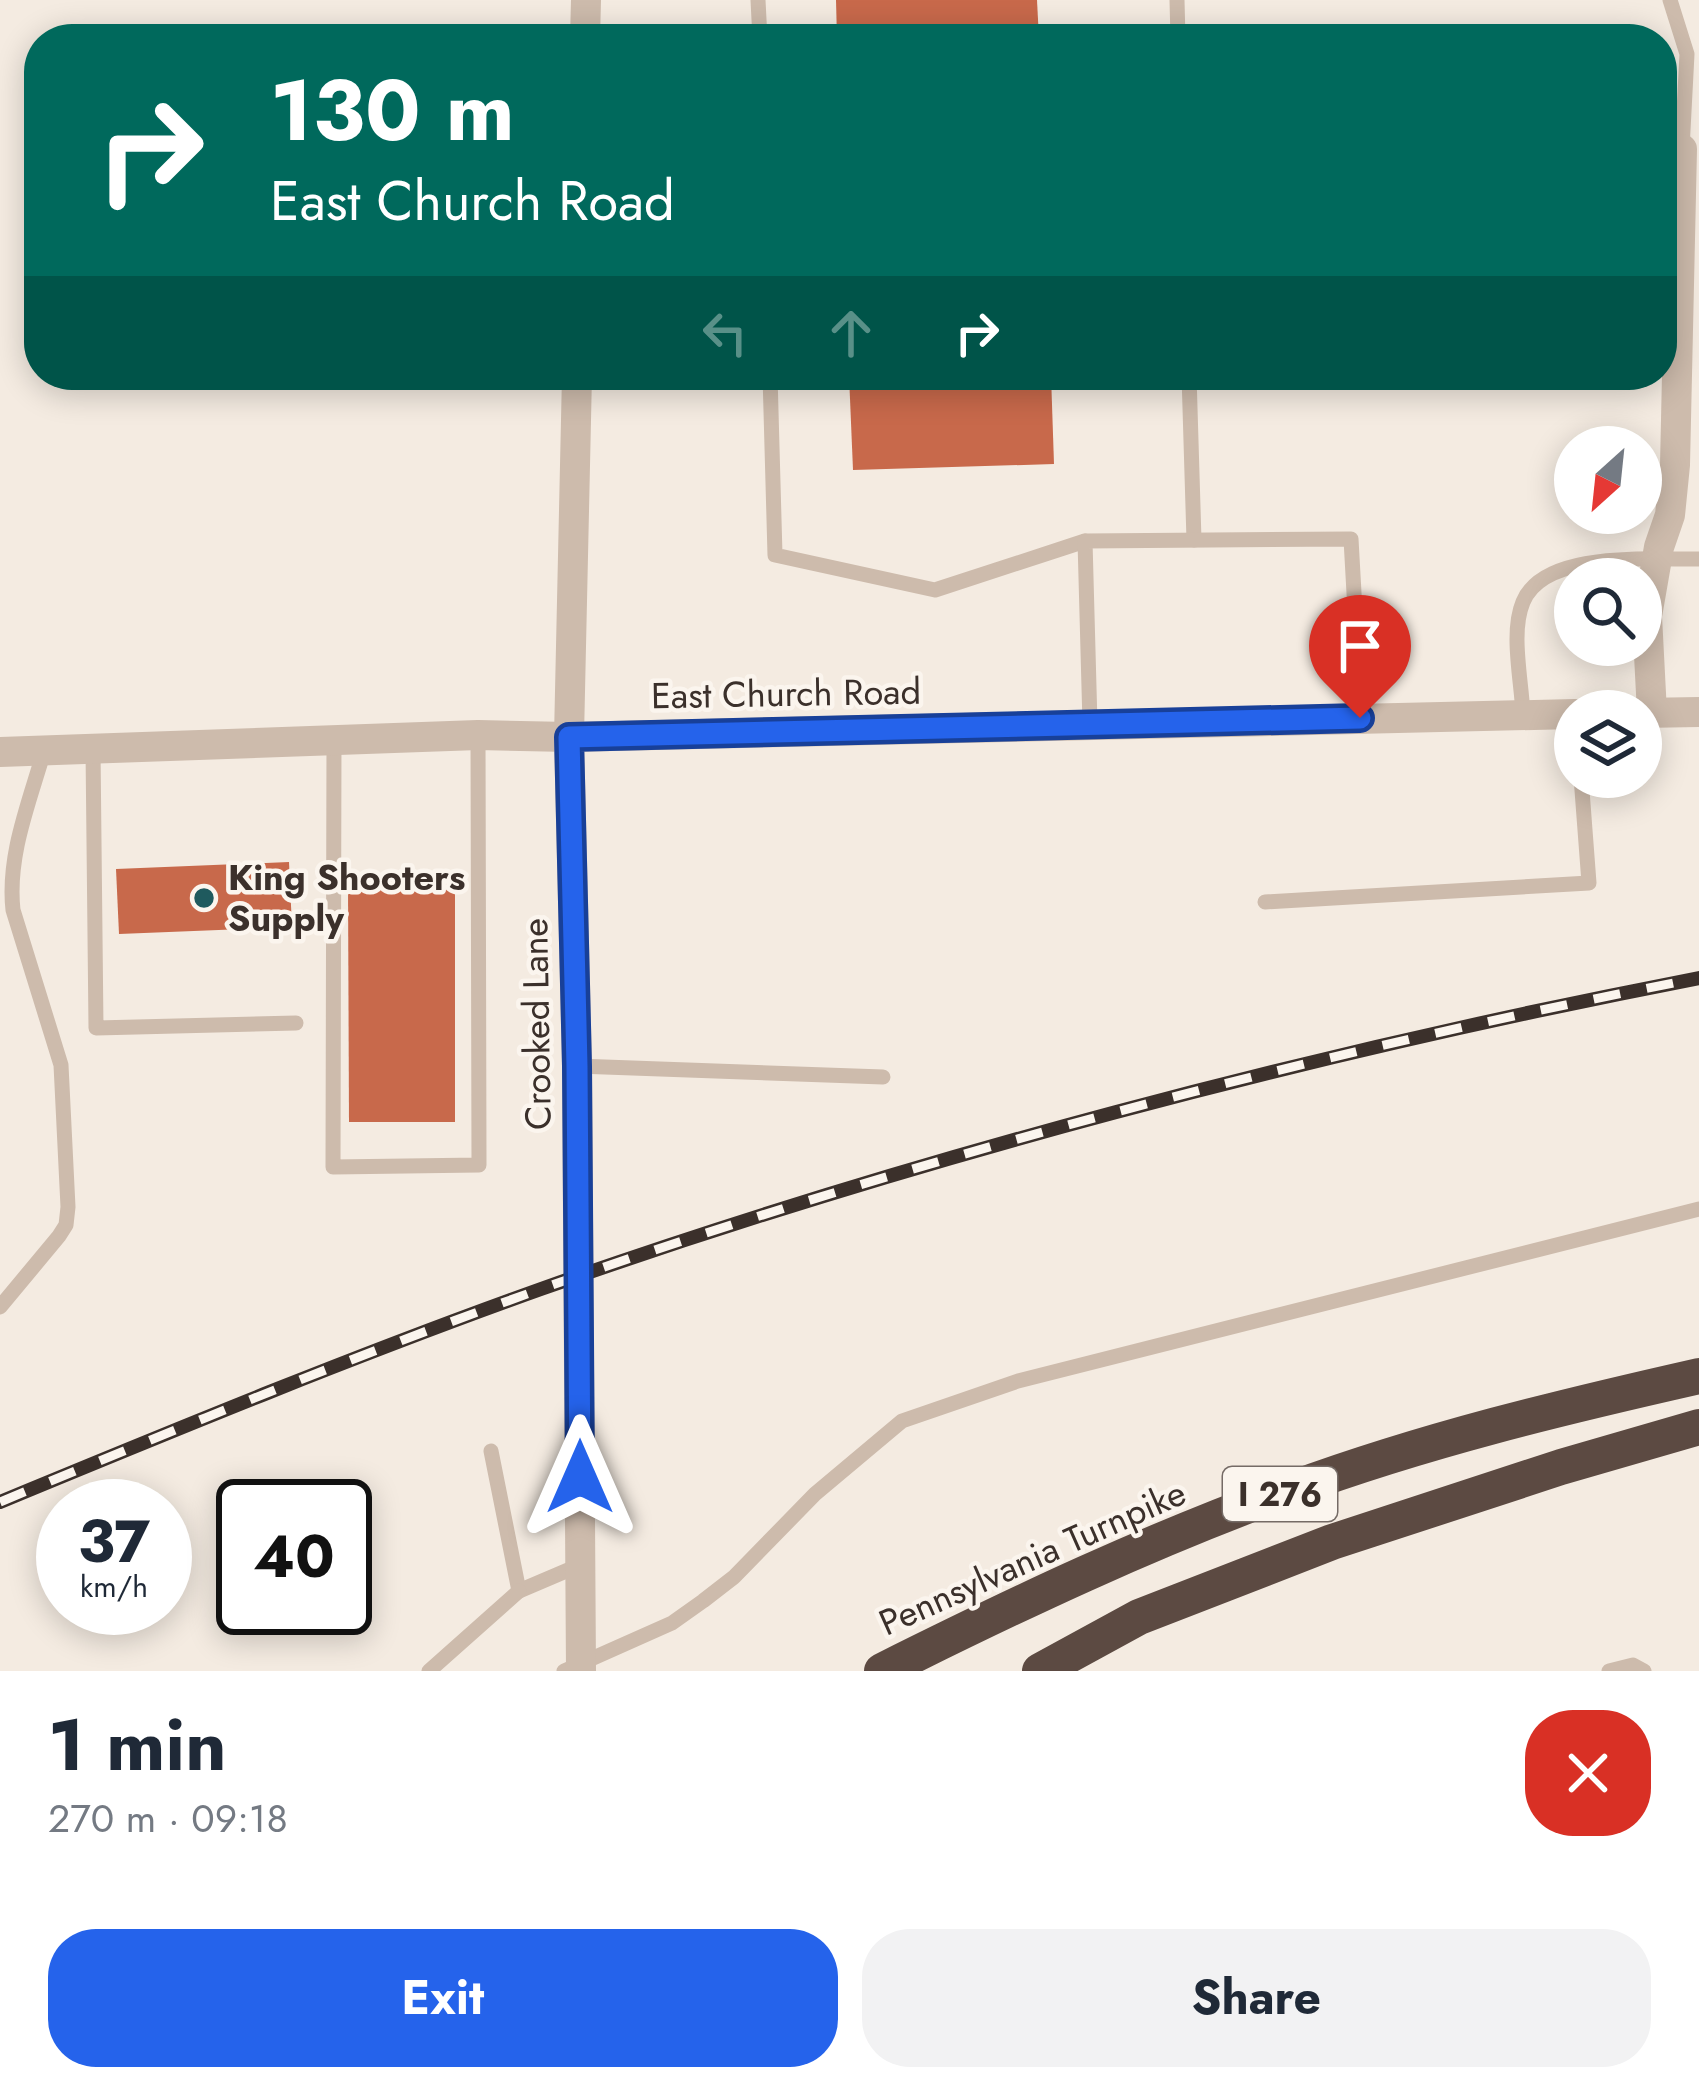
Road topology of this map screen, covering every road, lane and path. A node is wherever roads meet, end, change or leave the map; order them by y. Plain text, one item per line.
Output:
1 (1670, 0) edge
2 (1682, 149) joint
3 (1690, 190) edge
4 (577, 390) edge
5 (770, 390) edge
6 (1189, 390) edge
7 (1194, 540) junction
8 (1085, 541) junction
9 (1658, 558) edge
10 (1699, 559) edge
11 (1662, 560) edge
12 (1554, 571) edge
13 (1699, 712) edge
14 (1662, 713) edge
15 (1554, 715) edge
16 (1523, 716) junction
17 (1360, 718) junction
18 (1090, 724) junction
19 (478, 736) junction
20 (569, 737) junction
21 (334, 740) junction
22 (93, 749) junction
23 (44, 751) junction
24 (0, 752) edge
25 (1583, 798) edge
26 (1265, 902) dead end
27 (296, 1023) dead end
28 (577, 1066) junction
29 (883, 1077) dead end
30 (1699, 1209) edge
31 (0, 1306) edge
32 (1699, 1376) edge
33 (1699, 1427) edge
34 (490, 1451) dead end
35 (580, 1565) junction
36 (519, 1591) junction
37 (576, 1668) edge
38 (430, 1671) edge
39 (881, 1671) edge
40 (1040, 1671) edge
41 (1609, 1671) edge
42 (1644, 1671) edge

1 - 2 lane
2 - 3 street
3 - 9 street
4 - 20 street, Crooked Lane
5 - 8 lane
6 - 7 lane
7 - 8 lane
7 - 17 lane
8 - 18 lane
10 - 11 lane
12 - 16 lane
13 - 14 street
15 - 16 street, East Church Road
16 - 17 street, East Church Road
17 - 18 street, East Church Road
18 - 20 street, East Church Road
19 - 20 street, East Church Road
19 - 21 street, East Church Road
19 - 21 lane
20 - 28 street, Crooked Lane
21 - 22 street, East Church Road
22 - 23 street, East Church Road
22 - 27 lane
23 - 24 street, East Church Road
23 - 31 lane
25 - 26 lane
28 - 29 lane
28 - 35 street, Crooked Lane
30 - 37 lane
32 - 39 highway, Pennsylvania Turnpike / I 276
33 - 40 highway, I 276
34 - 36 lane
35 - 36 lane
35 - 37 street, Crooked Lane
36 - 38 lane
41 - 42 lane

